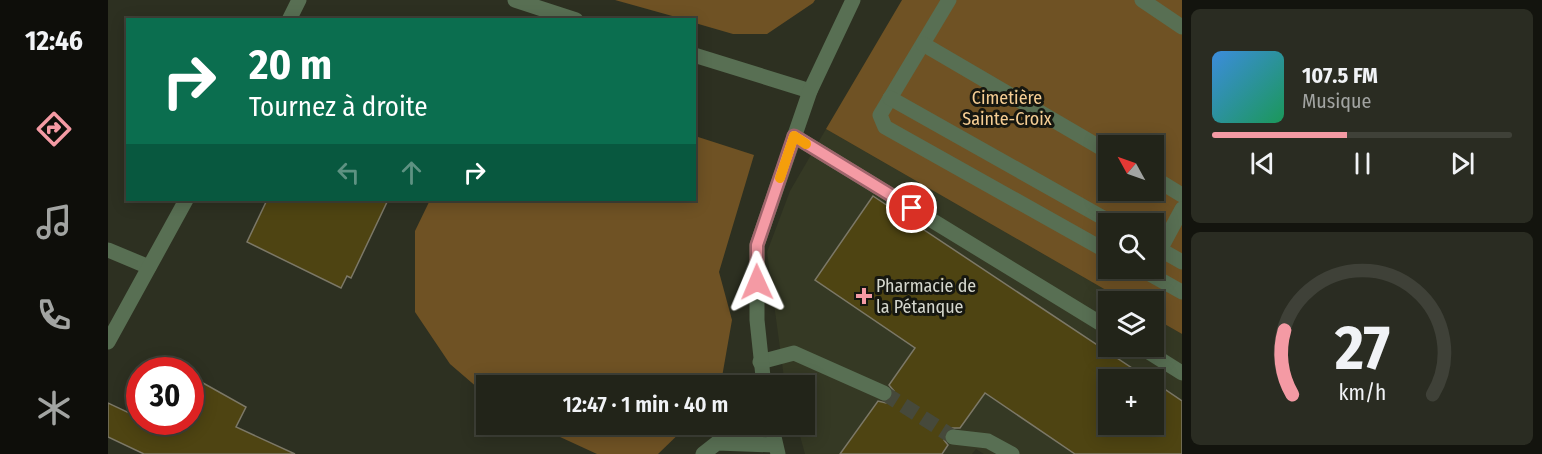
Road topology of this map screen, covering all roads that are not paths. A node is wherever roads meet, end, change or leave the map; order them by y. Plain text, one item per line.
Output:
1 (298, 0) edge
2 (514, 0) edge
3 (853, 0) edge
4 (949, 0) edge
5 (1142, 0) edge
6 (290, 18) edge
7 (570, 18) edge
8 (1182, 27) edge
9 (923, 44) junction
10 (696, 56) edge
11 (810, 91) junction
12 (890, 98) junction
13 (794, 136) junction
14 (1098, 146) edge
15 (1164, 184) edge
16 (1182, 195) edge
17 (185, 201) edge
18 (1182, 209) edge
19 (1098, 216) edge
20 (1164, 238) edge
21 (1098, 246) edge
22 (108, 250) edge
23 (1164, 261) edge
24 (1182, 262) edge
25 (149, 267) junction
26 (1164, 275) edge
27 (1182, 292) edge
28 (1098, 322) edge
29 (108, 342) edge
30 (1157, 357) edge
31 (760, 362) junction
32 (1182, 373) edge
33 (762, 375) edge
34 (884, 393) tunnel mouth
35 (773, 435) edge
36 (953, 437) tunnel mouth
37 (776, 450) edge
38 (703, 454) edge
39 (1012, 454) edge

1 - 6 street
2 - 7 street
3 - 11 street
4 - 9 street
5 - 8 street
9 - 12 street
9 - 14 street
10 - 11 street
11 - 13 street
12 - 19 street
12 - 21 street
13 - 28 street
13 - 31 street
15 - 16 street
17 - 25 street
18 - 20 street
22 - 25 street
23 - 24 street
25 - 29 street
26 - 27 street
30 - 32 street
31 - 33 street
31 - 34 street
35 - 37 street
36 - 39 street
37 - 38 street

